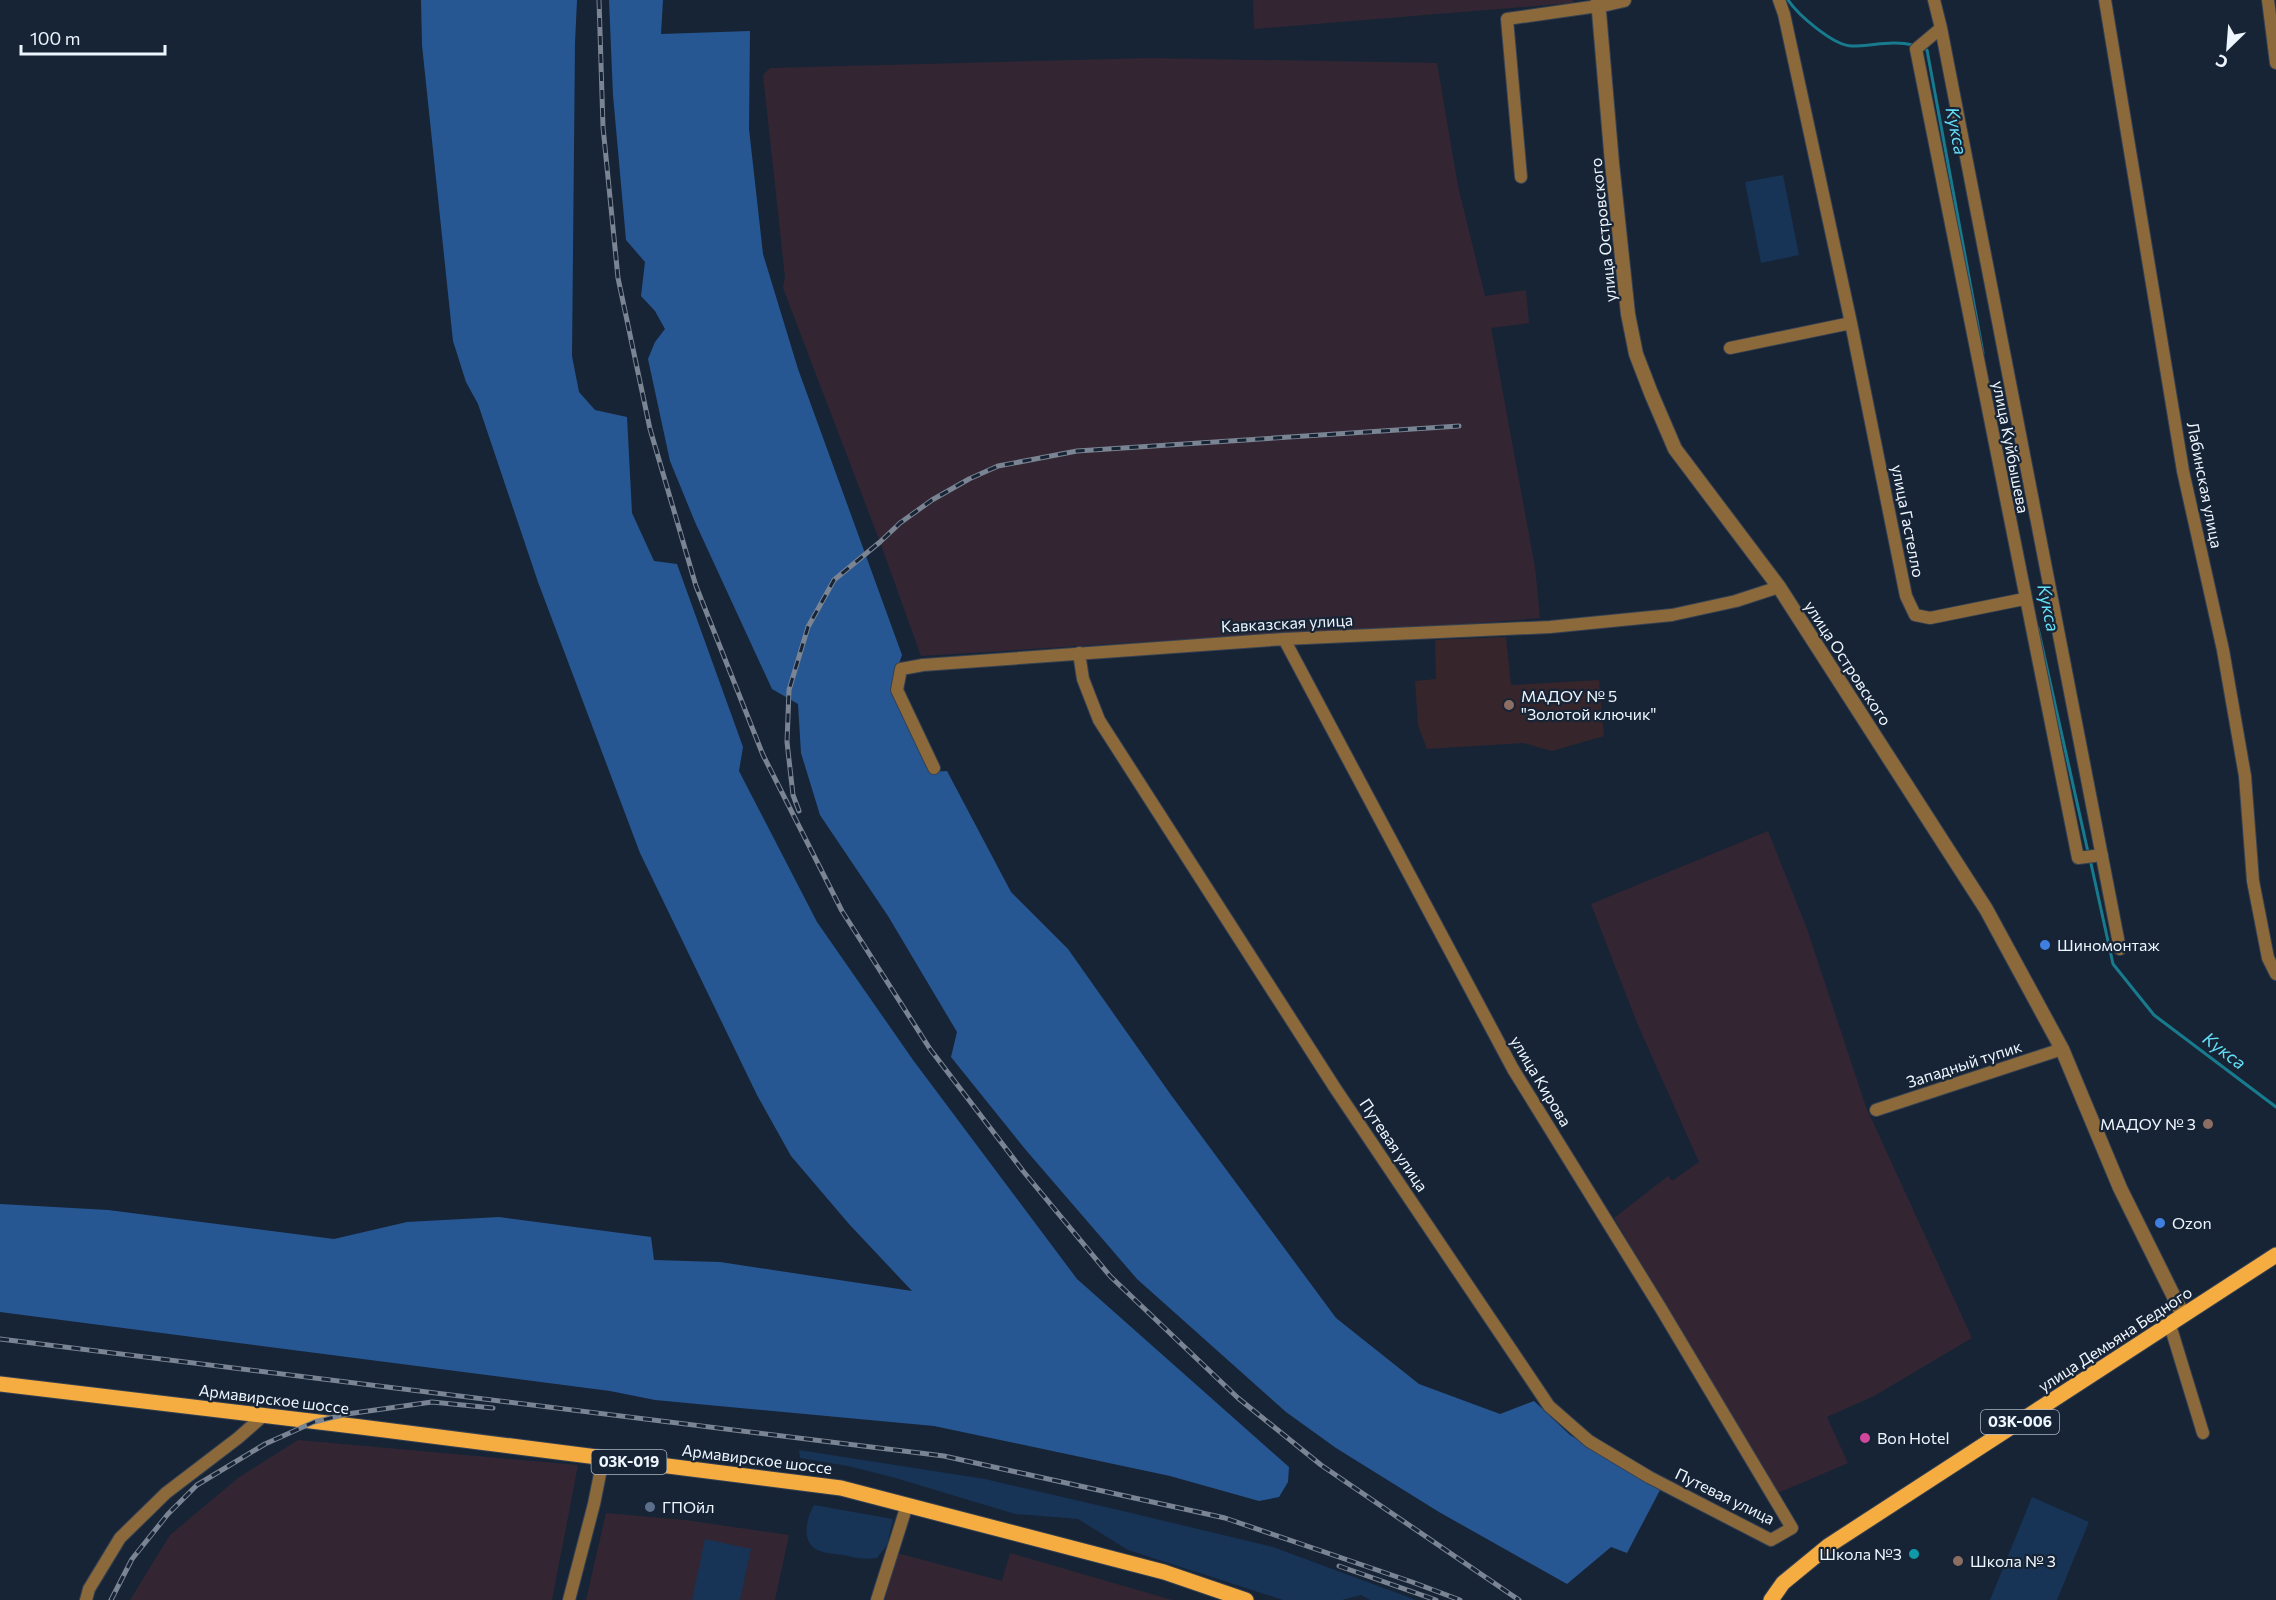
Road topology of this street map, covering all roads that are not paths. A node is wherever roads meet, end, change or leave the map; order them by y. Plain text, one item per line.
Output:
1 (1624, 0) edge
2 (1779, 0) edge
3 (1934, 0) edge
4 (2105, 0) edge
5 (2268, 0) edge
6 (1598, 3) edge
7 (1941, 28) junction
8 (2276, 63) edge
9 (1521, 177) dead end
10 (1851, 323) junction
11 (1730, 348) dead end
12 (1779, 587) junction
13 (2024, 599) junction
14 (1284, 639) junction
15 (1079, 653) junction
16 (934, 768) dead end
17 (2093, 856) junction
18 (2120, 949) dead end
19 (2276, 974) edge
20 (2062, 1049) junction
21 (1876, 1110) dead end
22 (2276, 1255) edge
23 (2184, 1315) junction
24 (2169, 1324) junction
25 (0, 1384) edge
26 (263, 1416) junction
27 (2203, 1433) dead end
28 (603, 1459) junction
29 (907, 1505) junction
30 (1792, 1528) joint
31 (86, 1600) edge
32 (570, 1600) edge
33 (877, 1600) edge
34 (1246, 1600) edge
35 (1771, 1600) edge

1 - 6 street
2 - 10 street, улица Гастелло
3 - 7 street, улица Куйбышева
4 - 19 street, Лабинская улица
5 - 8 street
6 - 9 street
6 - 12 street, улица Островского
7 - 13 street, улица Куйбышева
7 - 17 street, улица Куйбышева
10 - 11 street
10 - 13 street, улица Гастелло
12 - 14 street, Кавказская улица
12 - 20 street, улица Островского
13 - 17 street, улица Куйбышева
14 - 15 street, Кавказская улица
14 - 30 street, улица Кирова
15 - 16 street, Кавказская улица
15 - 30 street, Путевая улица
17 - 18 street, улица Куйбышева
20 - 21 street, Западный тупик
20 - 23 street, улица Островского
22 - 23 main road, улица Демьяна Бедного / 03К-006
23 - 24 main road, улица Демьяна Бедного / 03К-006
24 - 27 street
24 - 35 main road, улица Демьяна Бедного / 03К-006
25 - 26 main road, Армавирское шоссе / 03К-019
26 - 28 main road, Армавирское шоссе / 03К-019
26 - 31 street
28 - 29 main road, Армавирское шоссе / 03К-019
28 - 32 street
29 - 33 street
29 - 34 main road, Армавирское шоссе / 03К-019

